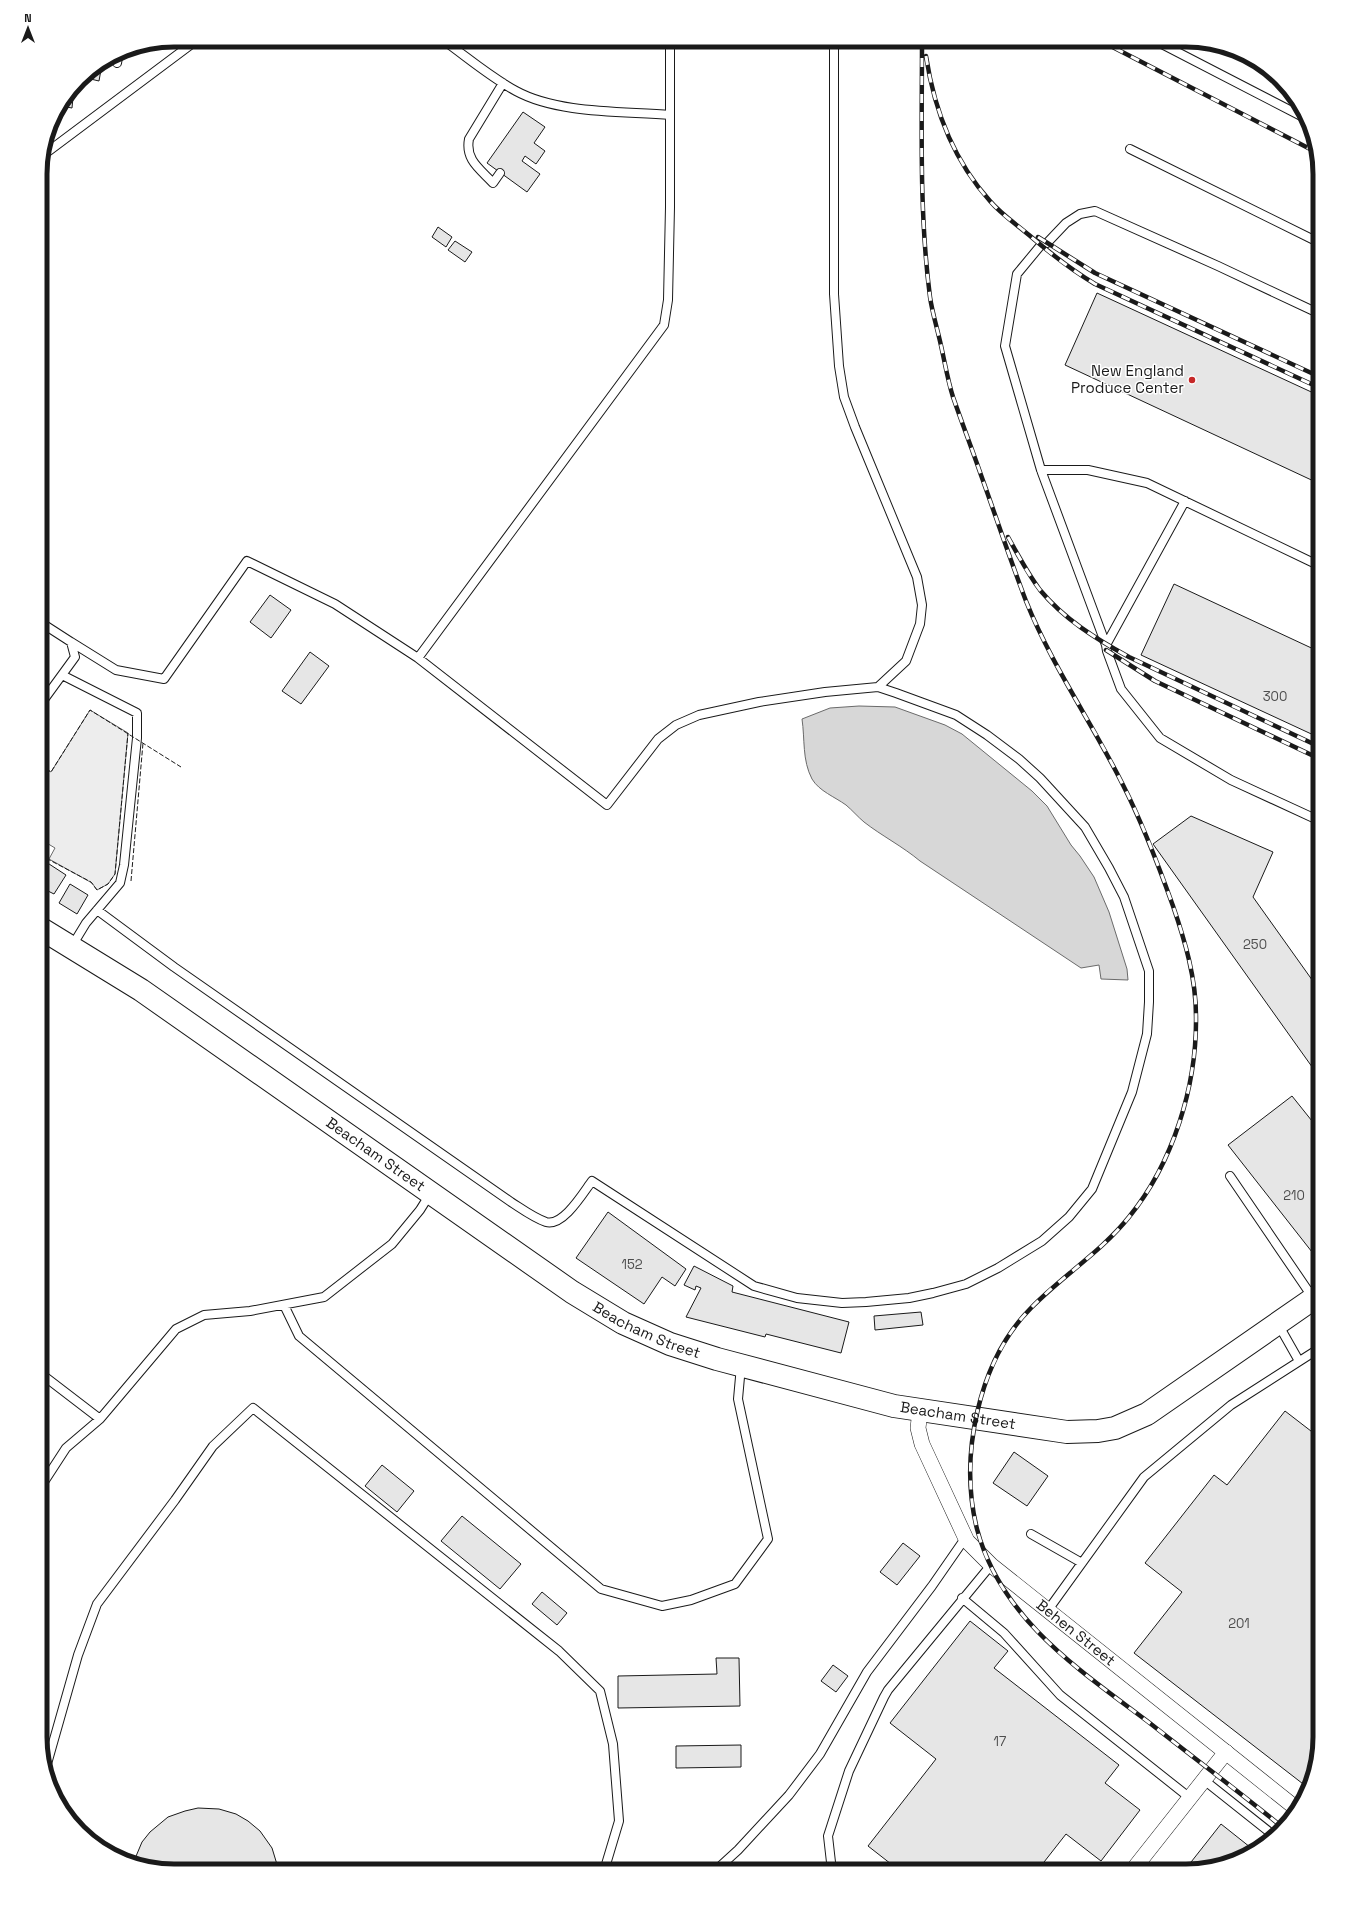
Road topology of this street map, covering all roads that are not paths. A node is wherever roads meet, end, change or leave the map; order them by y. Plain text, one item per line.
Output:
1 (188, 47) edge
2 (453, 47) edge
3 (670, 47) edge
4 (834, 47) edge
5 (1168, 47) edge
6 (503, 83) junction
7 (1298, 114) edge
8 (670, 115) junction
9 (1130, 149) dead end
10 (49, 151) edge
11 (500, 173) dead end
12 (1313, 240) edge
13 (1313, 311) edge
14 (1041, 470) junction
15 (1185, 501) junction
16 (1313, 563) edge
17 (47, 627) edge
18 (71, 642) junction
19 (1106, 645) junction
20 (418, 658) junction
21 (62, 675) junction
22 (878, 687) junction
23 (47, 695) edge
24 (1313, 818) edge
25 (97, 910) junction
26 (47, 934) edge
27 (72, 946) junction
28 (1230, 1176) dead end
29 (431, 1194) junction
30 (1313, 1290) edge
31 (1313, 1299) edge
32 (284, 1305) junction
33 (1278, 1323) junction
34 (1313, 1352) edge
35 (1299, 1361) junction
36 (741, 1365) junction
37 (47, 1379) edge
38 (920, 1410) junction
39 (100, 1419) junction
40 (47, 1477) edge
41 (1031, 1534) dead end
42 (966, 1537) junction
43 (1082, 1563) junction
44 (991, 1565) junction
45 (962, 1598) junction
46 (1048, 1610) junction
47 (1226, 1752) junction
48 (49, 1758) edge
49 (1204, 1780) junction
50 (1190, 1798) junction
51 (1293, 1806) edge
52 (1270, 1832) edge
53 (606, 1864) edge
54 (723, 1864) edge
55 (831, 1864) edge
56 (1138, 1864) edge

1 - 10 lane
2 - 6 lane
3 - 8 lane
4 - 22 lane
5 - 7 lane
6 - 8 lane
6 - 11 lane
8 - 20 lane
9 - 12 lane
13 - 14 lane
14 - 15 lane
14 - 19 lane
15 - 16 lane
15 - 19 lane
17 - 18 lane
18 - 20 lane
18 - 21 lane
19 - 24 lane
20 - 22 lane
21 - 23 lane
21 - 25 lane
22 - 25 lane
25 - 27 lane
26 - 27 main road, Beacham Street
27 - 29 main road, Beacham Street
28 - 30 lane
29 - 32 lane
29 - 36 main road, Beacham Street
31 - 33 main road, Beacham Street
32 - 36 lane
32 - 39 lane
33 - 35 lane
33 - 38 main road, Beacham Street
34 - 35 lane
35 - 43 lane
36 - 38 main road, Beacham Street
37 - 39 lane
38 - 42 street, Behen Street
39 - 40 lane
41 - 43 lane
42 - 44 street, Behen Street
42 - 54 lane
43 - 46 lane
44 - 45 lane
44 - 46 street, Behen Street
45 - 50 lane
45 - 55 lane
46 - 47 street, Behen Street
47 - 49 street
47 - 51 street, Behen Street
48 - 53 lane
49 - 50 street
49 - 52 lane
50 - 56 street

